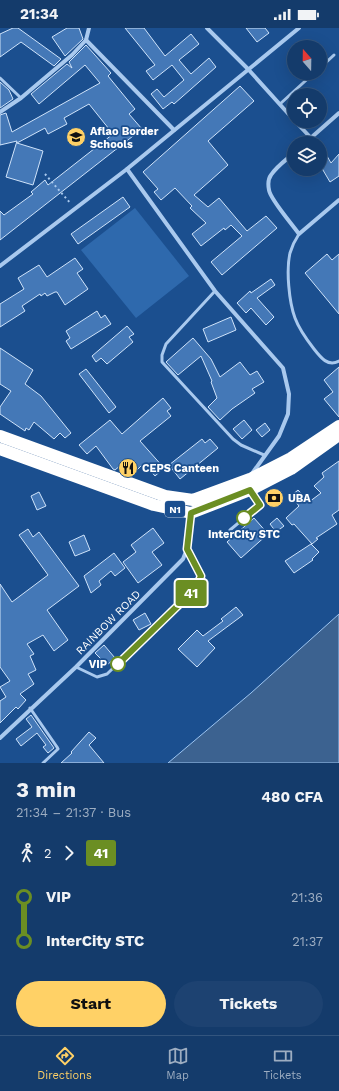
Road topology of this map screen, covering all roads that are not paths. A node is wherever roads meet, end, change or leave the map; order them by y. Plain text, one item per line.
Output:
1 (89, 28) edge
2 (207, 28) edge
3 (299, 28) edge
4 (86, 40) junction
5 (334, 55) dead end
6 (327, 62) edge
7 (248, 69) junction
8 (0, 78) edge
9 (306, 80) edge
10 (21, 98) junction
11 (280, 104) junction
12 (0, 112) edge
13 (287, 112) edge
14 (339, 113) edge
15 (302, 128) edge
16 (174, 130) junction
17 (309, 136) edge
18 (313, 136) edge
19 (287, 159) edge
20 (127, 169) junction
21 (339, 200) edge
22 (299, 234) junction
23 (0, 266) edge
24 (215, 290) junction
25 (339, 361) edge
26 (339, 426) edge
27 (339, 435) edge
28 (0, 436) edge
29 (0, 448) edge
30 (264, 455) junction
31 (250, 485) junction
32 (193, 500) junction
33 (191, 513) junction
34 (230, 530) dead end
35 (187, 549) junction
36 (76, 667) junction
37 (30, 708) junction
38 (0, 738) edge
39 (43, 763) edge

1 - 4 street
2 - 7 street
3 - 7 street
4 - 10 street
4 - 16 street
5 - 6 lane
7 - 11 street
7 - 16 street
8 - 10 lane
9 - 11 lane
10 - 12 street
11 - 13 street
14 - 18 street
15 - 17 street
16 - 20 street
19 - 22 street
20 - 23 street
20 - 24 street
21 - 22 street
22 - 25 lane
24 - 30 street
24 - 30 lane
26 - 31 highway, N1
27 - 31 highway, N1
28 - 32 highway, N1
29 - 33 highway, N1
30 - 31 street
31 - 32 highway, N1
31 - 33 highway, N1
31 - 34 lane
32 - 33 street, RAINBOW ROAD
33 - 35 street, RAINBOW ROAD
35 - 36 street, RAINBOW ROAD
35 - 36 lane
36 - 37 street, RAINBOW ROAD
37 - 38 street, RAINBOW ROAD
37 - 39 lane

